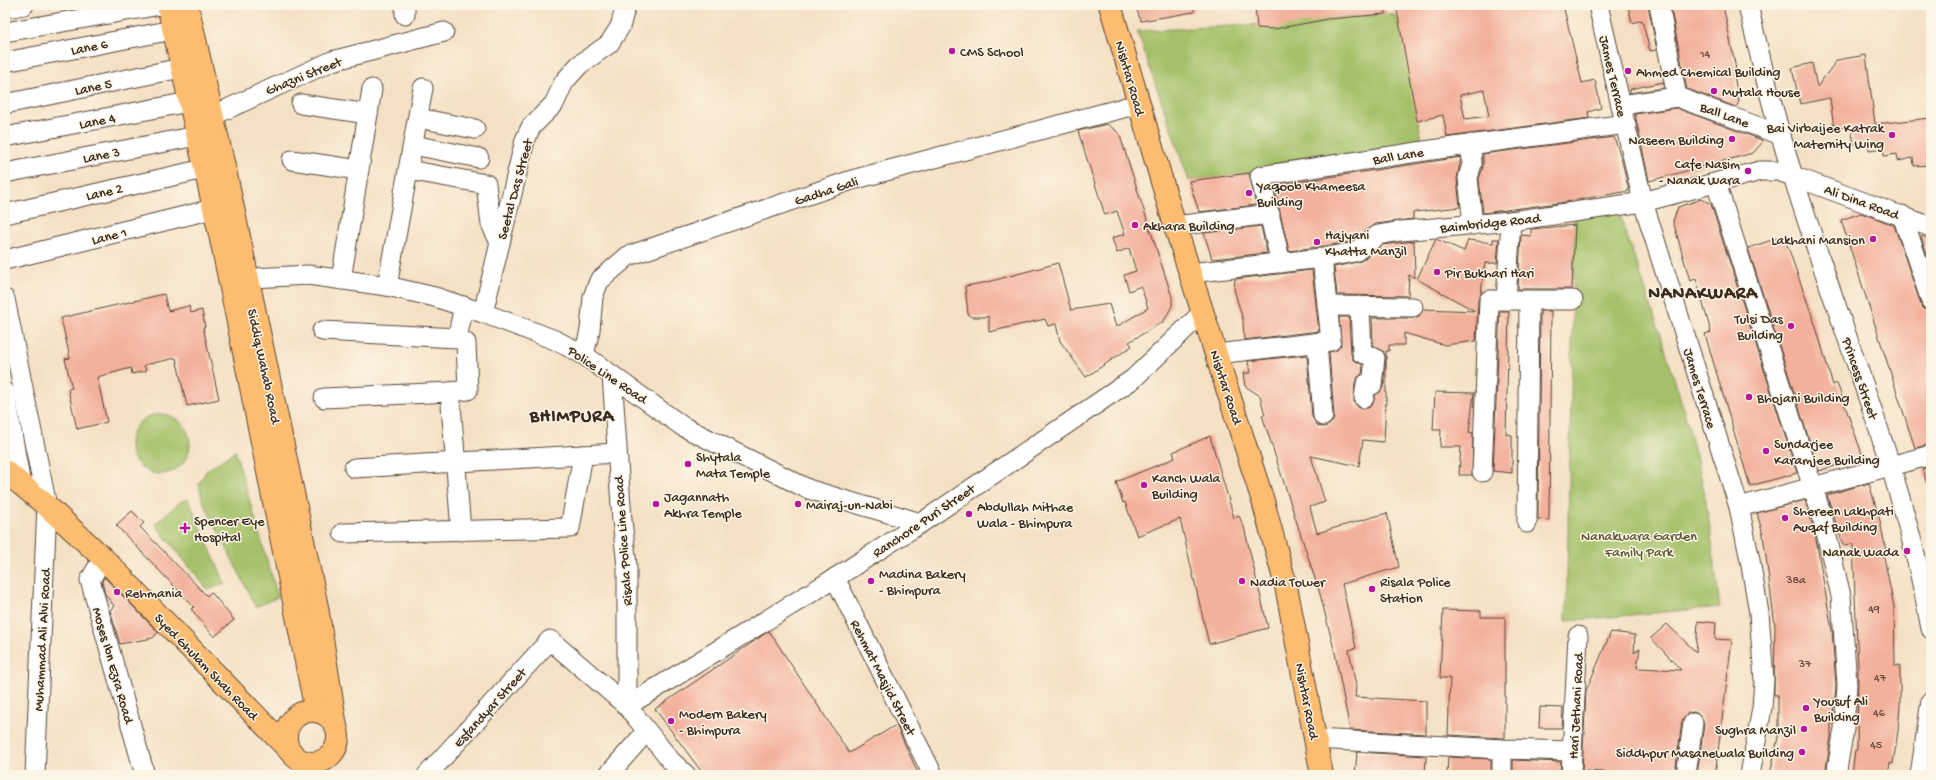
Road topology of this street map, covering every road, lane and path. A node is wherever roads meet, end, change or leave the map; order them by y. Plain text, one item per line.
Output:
1 (24, 5) edge
2 (161, 5) edge
3 (168, 5) edge
4 (188, 5) edge
5 (626, 5) edge
6 (1110, 5) edge
7 (1598, 5) edge
8 (1659, 5) edge
9 (1748, 5) edge
10 (5, 8) edge
11 (173, 30) junction
12 (5, 32) edge
13 (444, 32) dead end
14 (5, 62) edge
15 (182, 68) junction
16 (423, 88) dead end
17 (372, 89) dead end
18 (1677, 97) junction
19 (189, 102) junction
20 (5, 104) edge
21 (301, 104) dead end
22 (1138, 104) junction
23 (1621, 105) junction
24 (368, 114) junction
25 (212, 116) junction
26 (418, 118) junction
27 (1626, 124) junction
28 (475, 130) dead end
29 (1781, 134) junction
30 (197, 136) junction
31 (5, 137) edge
32 (1471, 144) junction
33 (413, 145) junction
34 (479, 158) dead end
35 (292, 160) dead end
36 (204, 169) junction
37 (359, 170) junction
38 (408, 170) junction
39 (5, 173) edge
40 (1793, 176) junction
41 (1716, 183) junction
42 (1643, 202) junction
43 (213, 209) junction
44 (5, 214) edge
45 (1270, 214) junction
46 (1902, 215) junction
47 (1511, 221) junction
48 (1474, 225) junction
49 (1175, 226) junction
50 (1931, 227) edge
51 (500, 243) junction
52 (1322, 258) junction
53 (5, 260) edge
54 (1281, 263) junction
55 (1190, 272) junction
56 (238, 279) junction
57 (341, 280) junction
58 (387, 286) junction
59 (5, 299) edge
60 (1506, 300) junction
61 (1529, 300) junction
62 (1573, 300) dead end
63 (1931, 301) edge
64 (464, 306) junction
65 (1327, 306) junction
66 (1360, 306) junction
67 (1413, 307) dead end
68 (1203, 312) junction
69 (483, 313) junction
70 (322, 331) dead end
71 (457, 338) junction
72 (1317, 343) junction
73 (1216, 354) junction
74 (584, 355) junction
75 (612, 376) junction
76 (5, 392) edge
77 (450, 392) junction
78 (324, 398) dead end
79 (1364, 398) dead end
80 (1323, 416) dead end
81 (617, 453) junction
82 (583, 455) junction
83 (1931, 455) edge
84 (456, 462) junction
85 (1891, 466) junction
86 (354, 468) dead end
87 (1482, 472) dead end
88 (1812, 487) junction
89 (27, 490) edge
90 (1739, 507) junction
91 (921, 523) junction
92 (1527, 523) dead end
93 (461, 531) junction
94 (343, 533) dead end
95 (103, 558) junction
96 (835, 578) junction
97 (1931, 629) edge
98 (1578, 636) dead end
99 (1931, 700) edge
100 (627, 706) junction
101 (316, 711) junction
102 (1692, 723) dead end
103 (336, 727) junction
104 (646, 732) junction
105 (1315, 739) junction
106 (1502, 749) junction
107 (1572, 751) junction
108 (302, 763) edge
109 (35, 775) edge
110 (145, 775) edge
111 (427, 775) edge
112 (608, 775) edge
113 (686, 775) edge
114 (933, 775) edge
115 (1322, 775) edge
116 (1502, 775) edge
117 (1571, 775) edge
118 (1686, 775) edge
119 (1750, 775) edge
120 (1836, 775) edge
121 (1920, 775) edge

1 - 10 street
2 - 12 street
3 - 11 main road, Siddiq Wahab Road
4 - 25 main road, Siddiq Wahab Road
5 - 51 street, Seetal Das Street
6 - 22 main road, Nishtar Road
7 - 23 street, James Terrace
8 - 18 street
9 - 29 street, Princess Street
11 - 14 street, Lane 6
11 - 15 main road, Siddiq Wahab Road
13 - 25 street, Ghazni Street
15 - 19 main road, Siddiq Wahab Road
15 - 20 street, Lane 5
16 - 26 street
17 - 24 street
18 - 23 street, Ball Lane
18 - 29 street, Ball Lane
19 - 30 main road, Siddiq Wahab Road
19 - 31 street, Lane 4
21 - 24 street
22 - 49 main road, Nishtar Road
22 - 74 street, Gadha Gali
23 - 27 street, James Terrace
24 - 37 street
25 - 56 main road, Siddiq Wahab Road
26 - 28 street
26 - 33 street
27 - 32 street, Ball Lane
27 - 42 street, James Terrace
29 - 40 street, Princess Street
30 - 36 main road, Siddiq Wahab Road
30 - 39 street, Lane 3
32 - 45 street, Ball Lane
32 - 48 street
33 - 34 street
33 - 38 street
35 - 37 street
36 - 43 main road, Siddiq Wahab Road
36 - 44 street, Lane 2
37 - 57 street
38 - 51 street
38 - 58 street
40 - 41 street, Baimbridge Road
40 - 46 street, Ali Dina Road
40 - 85 street, Princess Street
41 - 42 street, Baimbridge Road
41 - 88 street
42 - 47 street, Baimbridge Road
42 - 90 street, James Terrace
43 - 53 street, Lane 1
43 - 56 main road, Siddiq Wahab Road
45 - 49 street
45 - 54 street, Ball Lane
46 - 50 street, Ali Dina Road
46 - 63 street
47 - 48 street, Baimbridge Road
47 - 60 street
48 - 52 street, Baimbridge Road
49 - 55 main road, Nishtar Road
51 - 69 street, Seetal Das Street
52 - 54 street, Baimbridge Road
52 - 65 street
54 - 55 street, Baimbridge Road
55 - 68 main road, Nishtar Road
56 - 57 street, Police Line Road
56 - 101 main road, Siddiq Wahab Road
56 - 103 main road, Siddiq Wahab Road
57 - 58 street, Police Line Road
58 - 64 street, Police Line Road
59 - 89 street
60 - 61 street
60 - 87 street
61 - 62 street
61 - 92 street
64 - 69 street, Police Line Road
64 - 71 street
65 - 66 street
65 - 72 street
66 - 67 street
66 - 79 street
68 - 73 main road, Nishtar Road
68 - 91 street, Ranchore Puri Street
69 - 74 street, Police Line Road
70 - 71 street
71 - 77 street
72 - 73 street
72 - 80 street
73 - 105 main road, Nishtar Road
74 - 75 street, Police Line Road
75 - 81 street, Risala Police Line Road
75 - 91 street, Police Line Road
76 - 89 street
77 - 78 street
77 - 84 street
81 - 82 street
81 - 100 street, Risala Police Line Road
82 - 84 street
82 - 93 street
83 - 85 street
84 - 86 street
84 - 93 street
85 - 88 street
85 - 97 street, Princess Street
88 - 90 street
88 - 120 street
89 - 95 main road, Syed Ghulam Shah Road
89 - 109 street, Muhammad Ali Alvi Road
90 - 119 street, James Terrace
91 - 96 street, Ranchore Puri Street
93 - 94 street
95 - 108 main road, Syed Ghulam Shah Road
95 - 110 street, Moses Ibn Ezra Road
96 - 100 street, Ranchore Puri Street
96 - 114 street, Rehmat Masjid Street
98 - 107 street, Hari Jethani Road
99 - 121 street
100 - 104 street
100 - 111 street, Esfandyar Street
101 - 103 main road
101 - 108 main road
102 - 118 street
103 - 108 main road
104 - 112 street
104 - 113 street
105 - 106 street
105 - 115 main road, Nishtar Road
106 - 107 street
106 - 116 street
107 - 117 street, Hari Jethani Road

